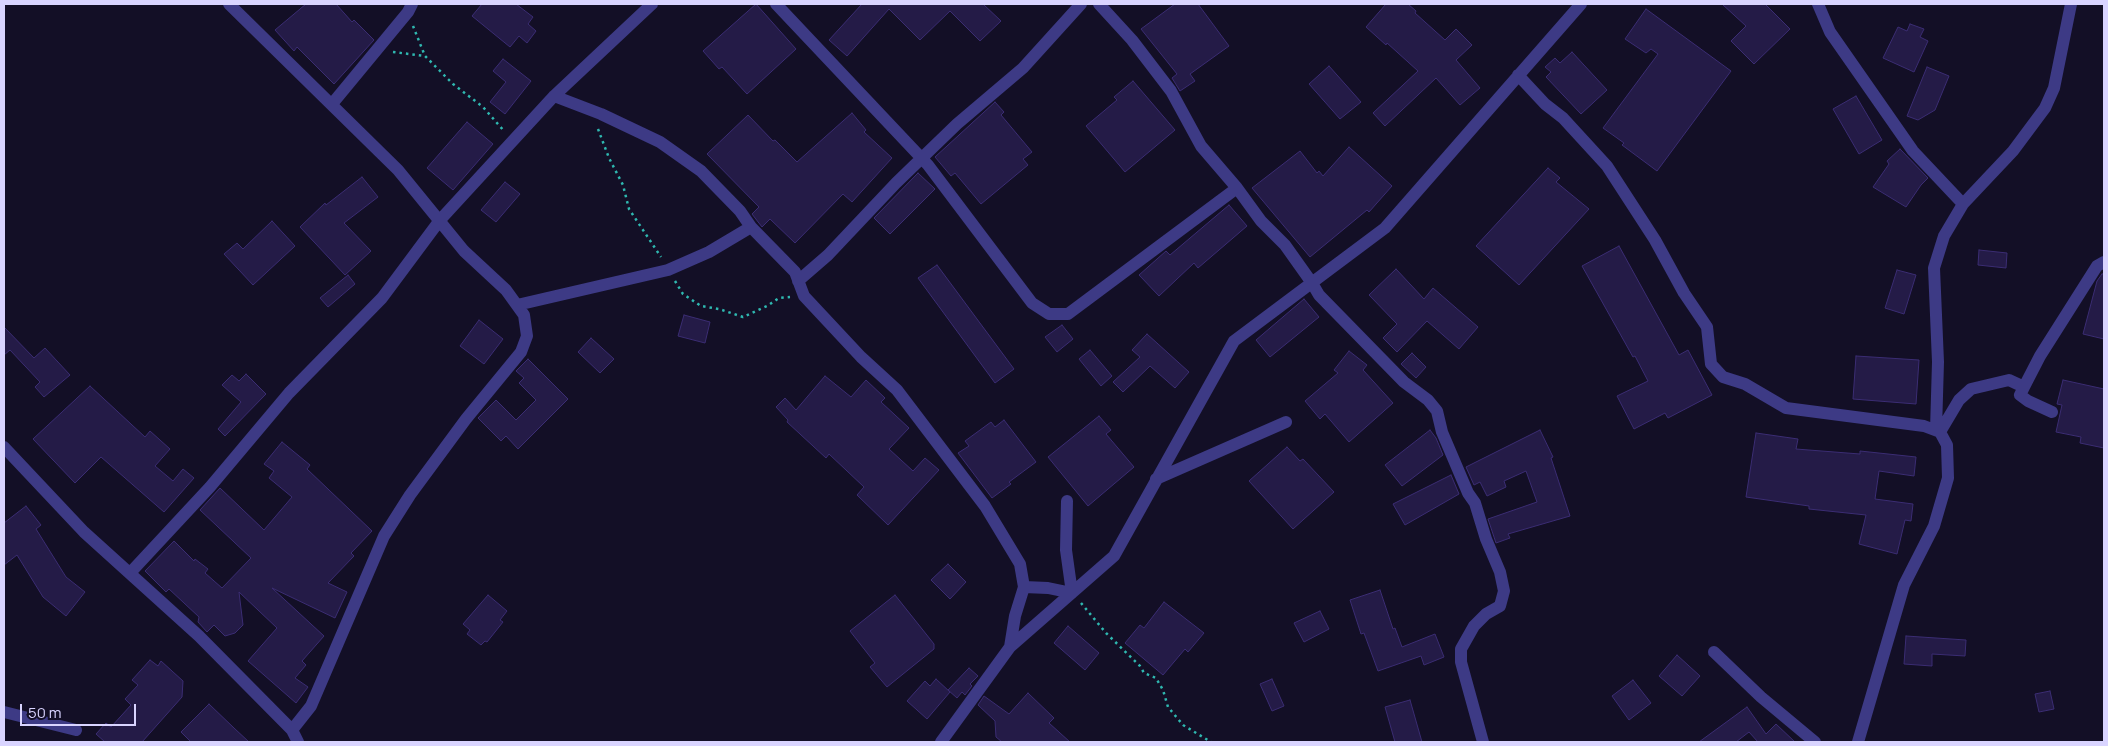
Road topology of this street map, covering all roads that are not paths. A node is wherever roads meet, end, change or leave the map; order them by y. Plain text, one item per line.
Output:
1 (229, 4) edge
2 (652, 4) edge
3 (776, 4) edge
4 (1081, 4) edge
5 (1099, 4) edge
6 (1581, 4) edge
7 (1818, 4) edge
8 (2071, 4) edge
9 (410, 8) edge
10 (1518, 75) junction
11 (554, 96) junction
12 (332, 104) junction
13 (921, 158) junction
14 (1237, 188) junction
15 (1963, 204) junction
16 (440, 220) junction
17 (751, 227) junction
18 (2104, 262) edge
19 (798, 281) junction
20 (1312, 282) junction
21 (517, 305) junction
22 (2024, 386) junction
23 (2052, 412) dead end
24 (1286, 422) dead end
25 (1938, 431) junction
26 (4, 447) edge
27 (1156, 479) junction
28 (1067, 501) dead end
29 (130, 573) junction
30 (1024, 587) junction
31 (1072, 592) junction
32 (1010, 647) junction
33 (1714, 652) dead end
34 (4, 712) edge
35 (76, 730) dead end
36 (292, 730) junction
37 (298, 742) edge
38 (940, 742) edge
39 (1482, 742) edge
40 (1815, 742) edge
41 (1858, 742) edge

1 - 12 street
2 - 11 street
3 - 13 street
4 - 13 street
5 - 14 street
6 - 10 street
7 - 15 street
8 - 15 street
9 - 12 street
10 - 20 street
10 - 25 street
11 - 16 street
11 - 17 street
12 - 16 street
13 - 14 street
13 - 19 street
14 - 20 street
15 - 25 street
16 - 21 street
16 - 29 street
17 - 19 street
17 - 21 street
18 - 22 street
19 - 30 street
20 - 27 street
20 - 39 street
21 - 36 street
22 - 23 street
22 - 25 street
24 - 27 street
25 - 41 street
26 - 29 street
27 - 31 street
28 - 31 street
29 - 36 street
30 - 31 street
30 - 32 street
31 - 32 street
32 - 38 street
33 - 40 street
34 - 35 street
36 - 37 street

